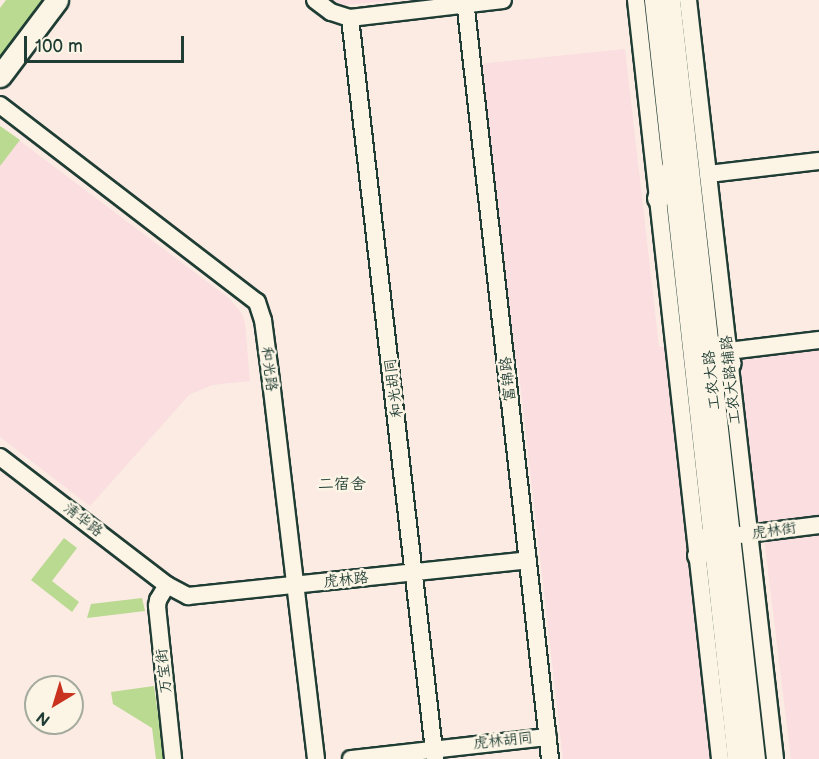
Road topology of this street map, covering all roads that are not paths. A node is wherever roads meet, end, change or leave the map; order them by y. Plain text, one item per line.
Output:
1 (57, 0) edge
2 (315, 0) edge
3 (503, 0) edge
4 (636, 0) edge
5 (655, 0) edge
6 (669, 0) edge
7 (688, 0) edge
8 (466, 2) edge
9 (350, 18) junction
10 (0, 76) edge
11 (0, 105) edge
12 (819, 161) edge
13 (673, 166) junction
14 (708, 174) junction
15 (658, 198) junction
16 (819, 340) edge
17 (708, 342) junction
18 (675, 354) junction
19 (729, 357) junction
20 (696, 375) junction
21 (0, 457) edge
22 (819, 525) edge
23 (730, 534) junction
24 (698, 555) junction
25 (528, 560) junction
26 (416, 572) junction
27 (167, 585) junction
28 (297, 585) junction
29 (548, 736) junction
30 (434, 754) edge
31 (174, 759) edge
32 (316, 759) edge
33 (351, 759) edge
34 (550, 759) edge
35 (720, 759) edge
36 (738, 759) edge
37 (754, 759) edge
38 (775, 759) edge

1 - 10 main road
2 - 9 street
3 - 8 street
4 - 15 street
5 - 13 main road, 工农大路
6 - 17 main road, 工农大路
7 - 14 street, 工农大路辅路
8 - 9 street
8 - 25 street, 富锦路
9 - 26 street, 和光胡同
11 - 28 street, 和光路
12 - 14 street
13 - 15 main road
13 - 20 main road, 工农大路
14 - 19 street, 工农大路辅路
15 - 18 street
16 - 19 street
17 - 19 main road
17 - 23 main road, 工农大路
18 - 20 main road
18 - 24 street
19 - 23 street, 工农大路辅路
20 - 23 main road, 工农大路
21 - 27 street, 清华路
22 - 23 street, 虎林街
23 - 24 main road
23 - 36 main road, 工农大路
23 - 37 main road, 工农大路
23 - 38 street, 工农大路辅路
24 - 35 street
25 - 26 street, 虎林路
25 - 29 street, 富锦路
26 - 28 street, 虎林路
26 - 30 street, 和光胡同
27 - 28 street, 虎林路
27 - 31 street, 万宝街
28 - 32 street, 和光路
29 - 30 street, 虎林胡同
29 - 34 street, 富锦路
30 - 33 street, 虎林胡同

